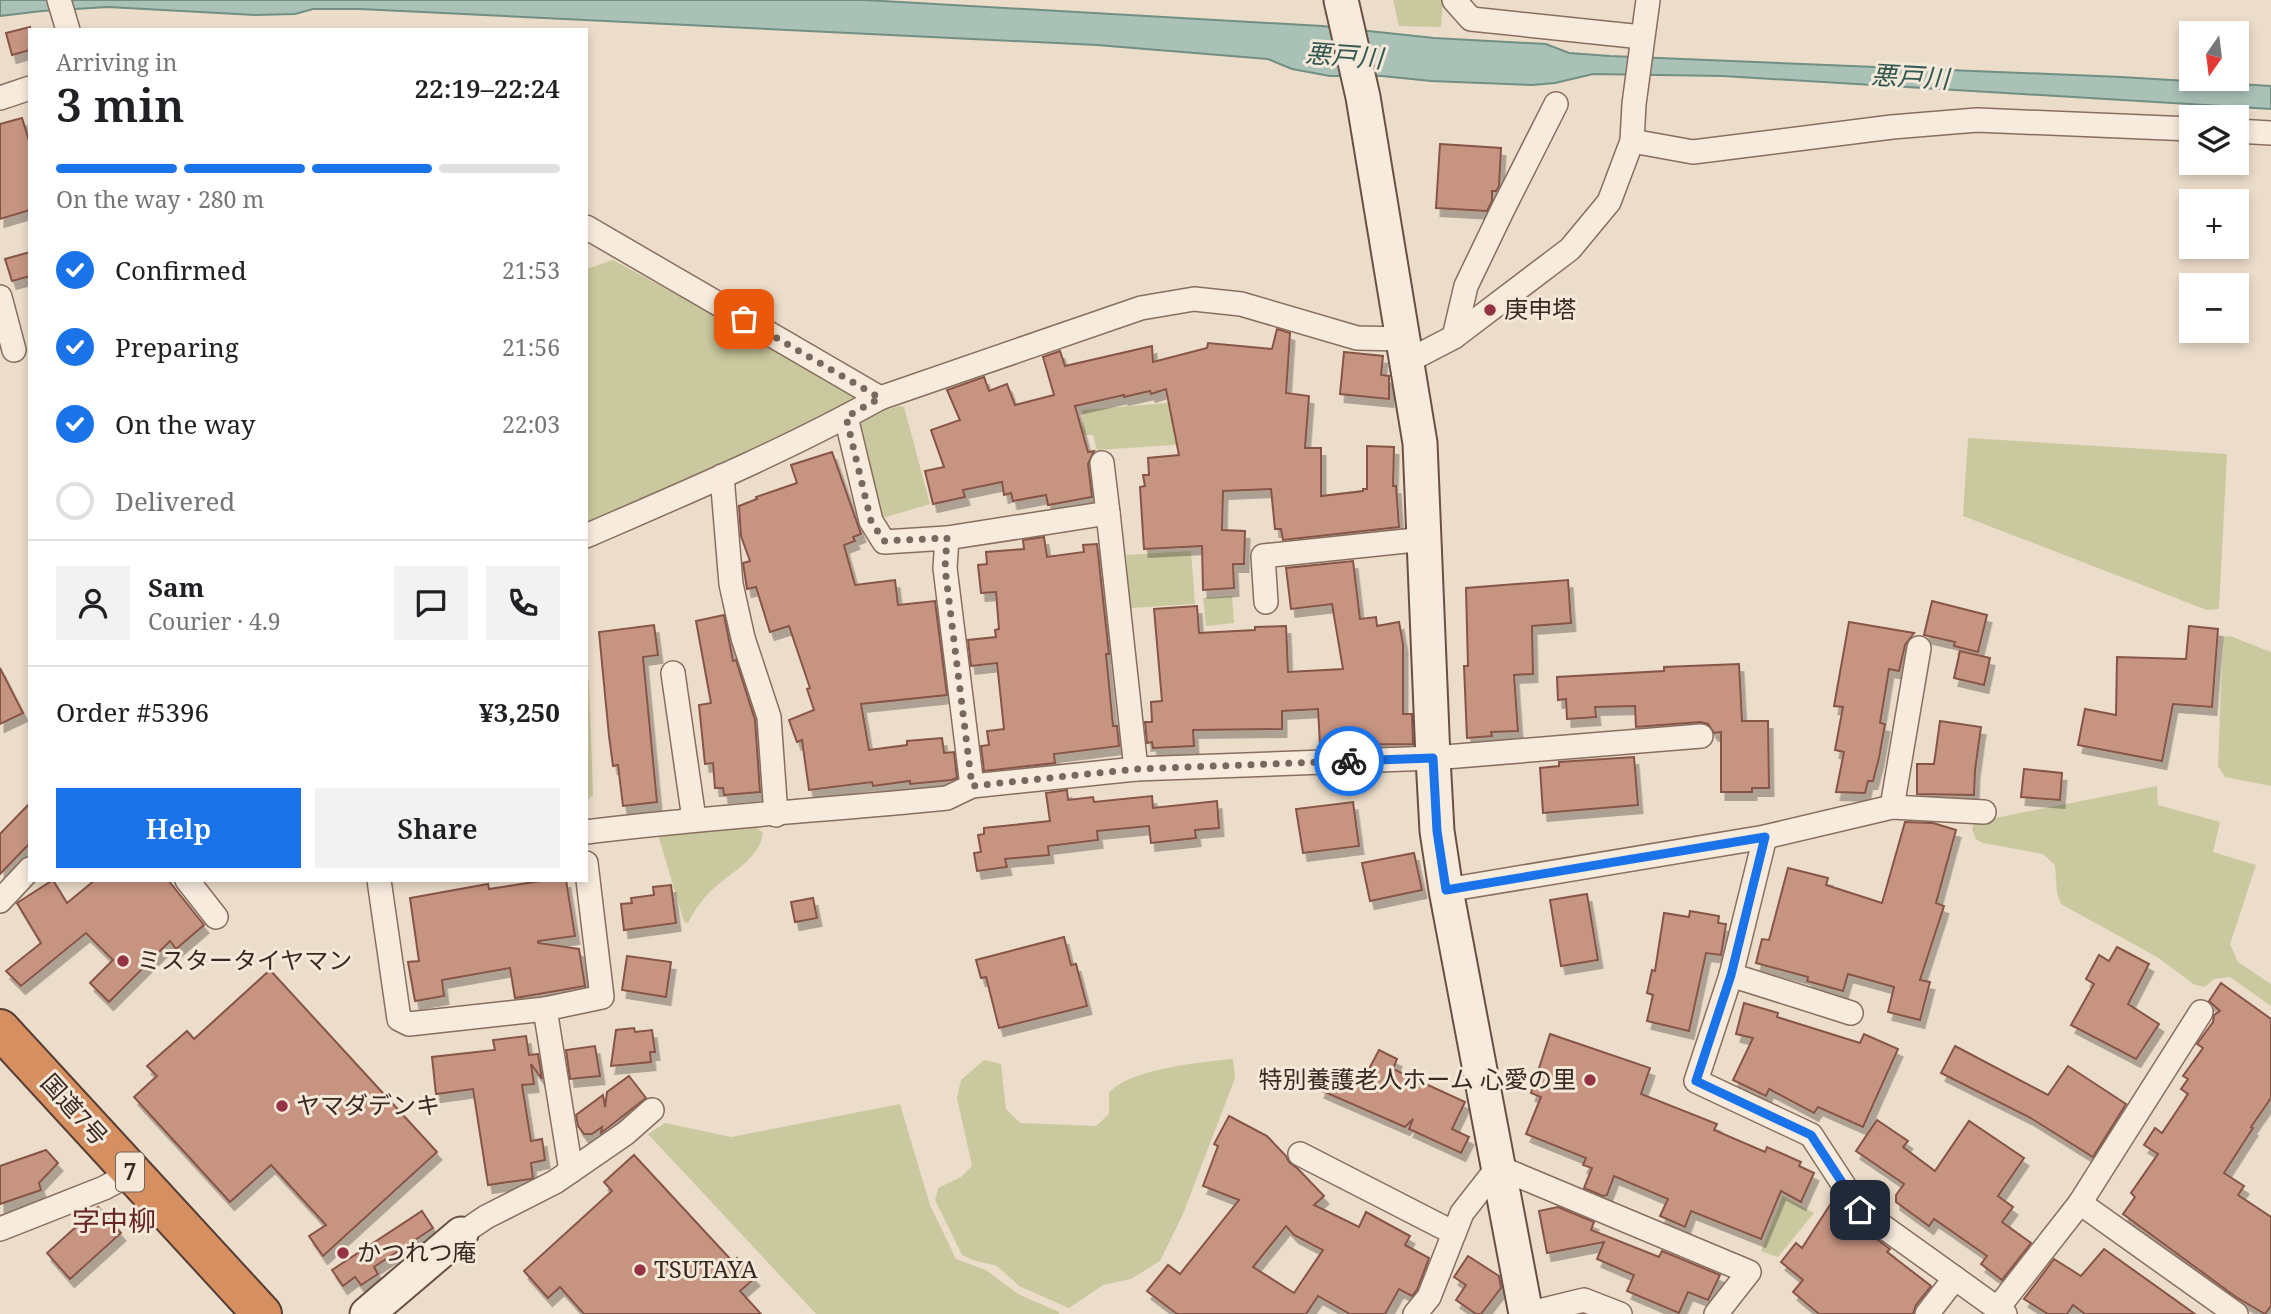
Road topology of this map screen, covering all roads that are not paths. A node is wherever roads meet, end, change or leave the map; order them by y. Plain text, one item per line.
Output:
1 (1454, 0) edge
2 (1648, 0) edge
3 (1343, 8) edge
4 (1642, 37) junction
5 (28, 89) edge
6 (0, 98) edge
7 (1556, 104) dead end
8 (2179, 128) edge
9 (2249, 132) edge
10 (2271, 133) edge
11 (1632, 141) junction
12 (588, 228) edge
13 (0, 297) edge
14 (1454, 337) junction
15 (14, 349) edge
16 (1405, 350) junction
17 (880, 398) junction
18 (846, 417) junction
19 (1102, 463) dead end
20 (722, 476) junction
21 (1108, 513) junction
22 (588, 535) edge
23 (947, 538) junction
24 (1425, 539) junction
25 (1266, 602) dead end
26 (1919, 648) dead end
27 (673, 673) dead end
28 (1702, 736) dead end
29 (1433, 758) junction
30 (1136, 769) junction
31 (972, 786) junction
32 (1892, 807) junction
33 (1984, 812) dead end
34 (776, 815) junction
35 (694, 818) junction
36 (588, 832) edge
37 (1765, 837) junction
38 (28, 871) edge
39 (588, 880) edge
40 (189, 882) edge
41 (379, 882) edge
42 (1446, 890) junction
43 (0, 901) edge
44 (216, 917) dead end
45 (1731, 975) junction
46 (545, 1009) junction
47 (2201, 1012) dead end
48 (1851, 1013) dead end
49 (0, 1029) edge
50 (652, 1110) dead end
51 (1300, 1154) dead end
52 (1498, 1167) junction
53 (571, 1171) junction
54 (132, 1173) junction
55 (2080, 1203) junction
56 (0, 1229) edge
57 (1454, 1233) junction
58 (461, 1234) joint
59 (1955, 1279) junction
60 (2001, 1312) edge
61 (262, 1314) edge
62 (367, 1314) edge
63 (1415, 1314) edge
64 (1526, 1314) edge
65 (1620, 1314) edge
66 (1716, 1314) edge
67 (1927, 1314) edge
68 (2236, 1314) edge

1 - 4 street
2 - 4 street
3 - 16 street
4 - 11 street
5 - 6 street
7 - 14 street
8 - 11 street
9 - 10 street
11 - 14 street
12 - 17 street
13 - 15 street
14 - 16 street
16 - 17 street
16 - 24 street
17 - 18 street
18 - 20 street
18 - 23 street
19 - 21 street
20 - 22 street
20 - 34 street
21 - 23 street
21 - 30 street
23 - 31 street
24 - 25 street
24 - 29 street
26 - 32 street
27 - 35 street
28 - 29 street
29 - 30 street
29 - 42 street
30 - 31 street
31 - 34 street
32 - 33 street
32 - 37 street
34 - 35 street
35 - 36 street
37 - 42 street
37 - 45 street
38 - 43 street
39 - 46 street
40 - 44 street
41 - 46 street
42 - 52 street
45 - 48 street
45 - 59 street
46 - 53 street
47 - 55 street
49 - 54 highway, 国道7号 / 7
50 - 53 street
51 - 57 street
52 - 57 street
52 - 64 street
52 - 66 street
53 - 58 street
54 - 56 street
54 - 61 highway, 国道7号 / 7
55 - 60 street
55 - 68 street
57 - 63 street
58 - 62 street
59 - 60 street
59 - 67 street
64 - 65 street

